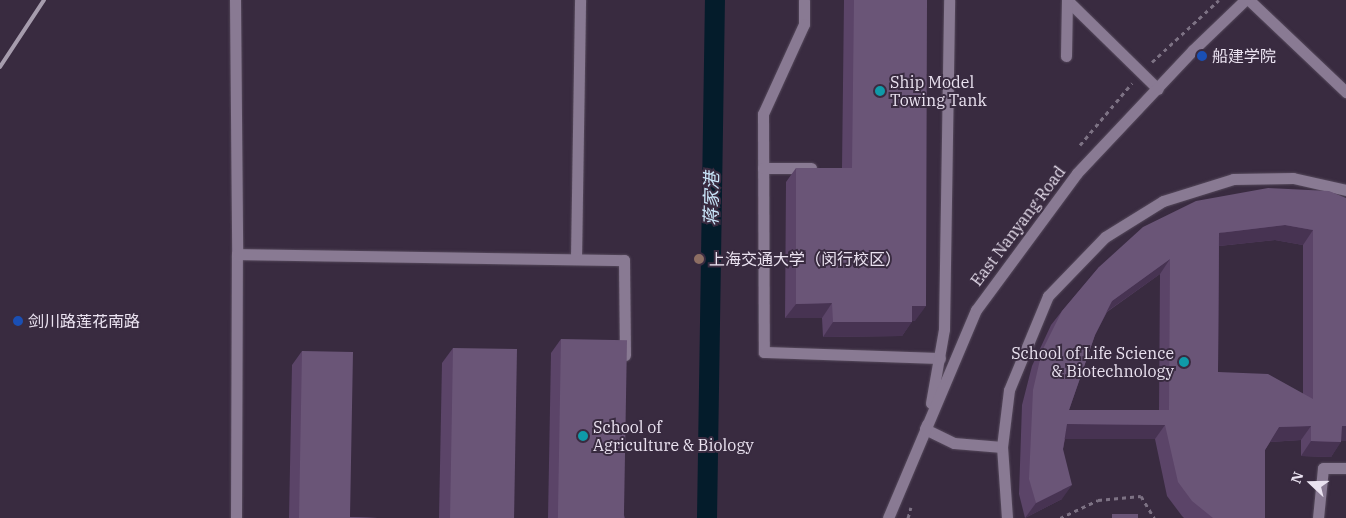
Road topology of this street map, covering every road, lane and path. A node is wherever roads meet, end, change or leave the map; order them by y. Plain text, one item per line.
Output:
1 (235, 0) edge
2 (580, 0) edge
3 (804, 0) edge
4 (949, 0) edge
5 (1067, 0) edge
6 (1247, 0) edge
7 (1066, 56) dead end
8 (1158, 89) junction
9 (1346, 92) edge
10 (763, 168) junction
11 (821, 168) edge
12 (1346, 190) edge
13 (237, 254) junction
14 (576, 258) junction
15 (940, 358) junction
16 (625, 369) edge
17 (926, 429) junction
18 (1002, 447) junction
19 (1346, 468) edge
20 (912, 504) dead end
21 (236, 518) edge
22 (888, 518) edge
23 (908, 518) edge
24 (1007, 518) edge
25 (1060, 518) edge
26 (1154, 518) edge
27 (1318, 518) edge

1 - 13 lane
2 - 14 lane
3 - 10 lane
4 - 15 lane
5 - 7 lane
5 - 8 lane
6 - 8 lane, East Nanyang Road
6 - 9 lane
8 - 17 lane, East Nanyang Road
10 - 11 lane
10 - 15 lane
12 - 18 lane
13 - 14 lane
13 - 21 lane
14 - 16 lane
15 - 17 lane
17 - 18 lane
17 - 22 lane, East Nanyang Road
18 - 24 lane
19 - 27 lane
20 - 23 path
25 - 26 path

